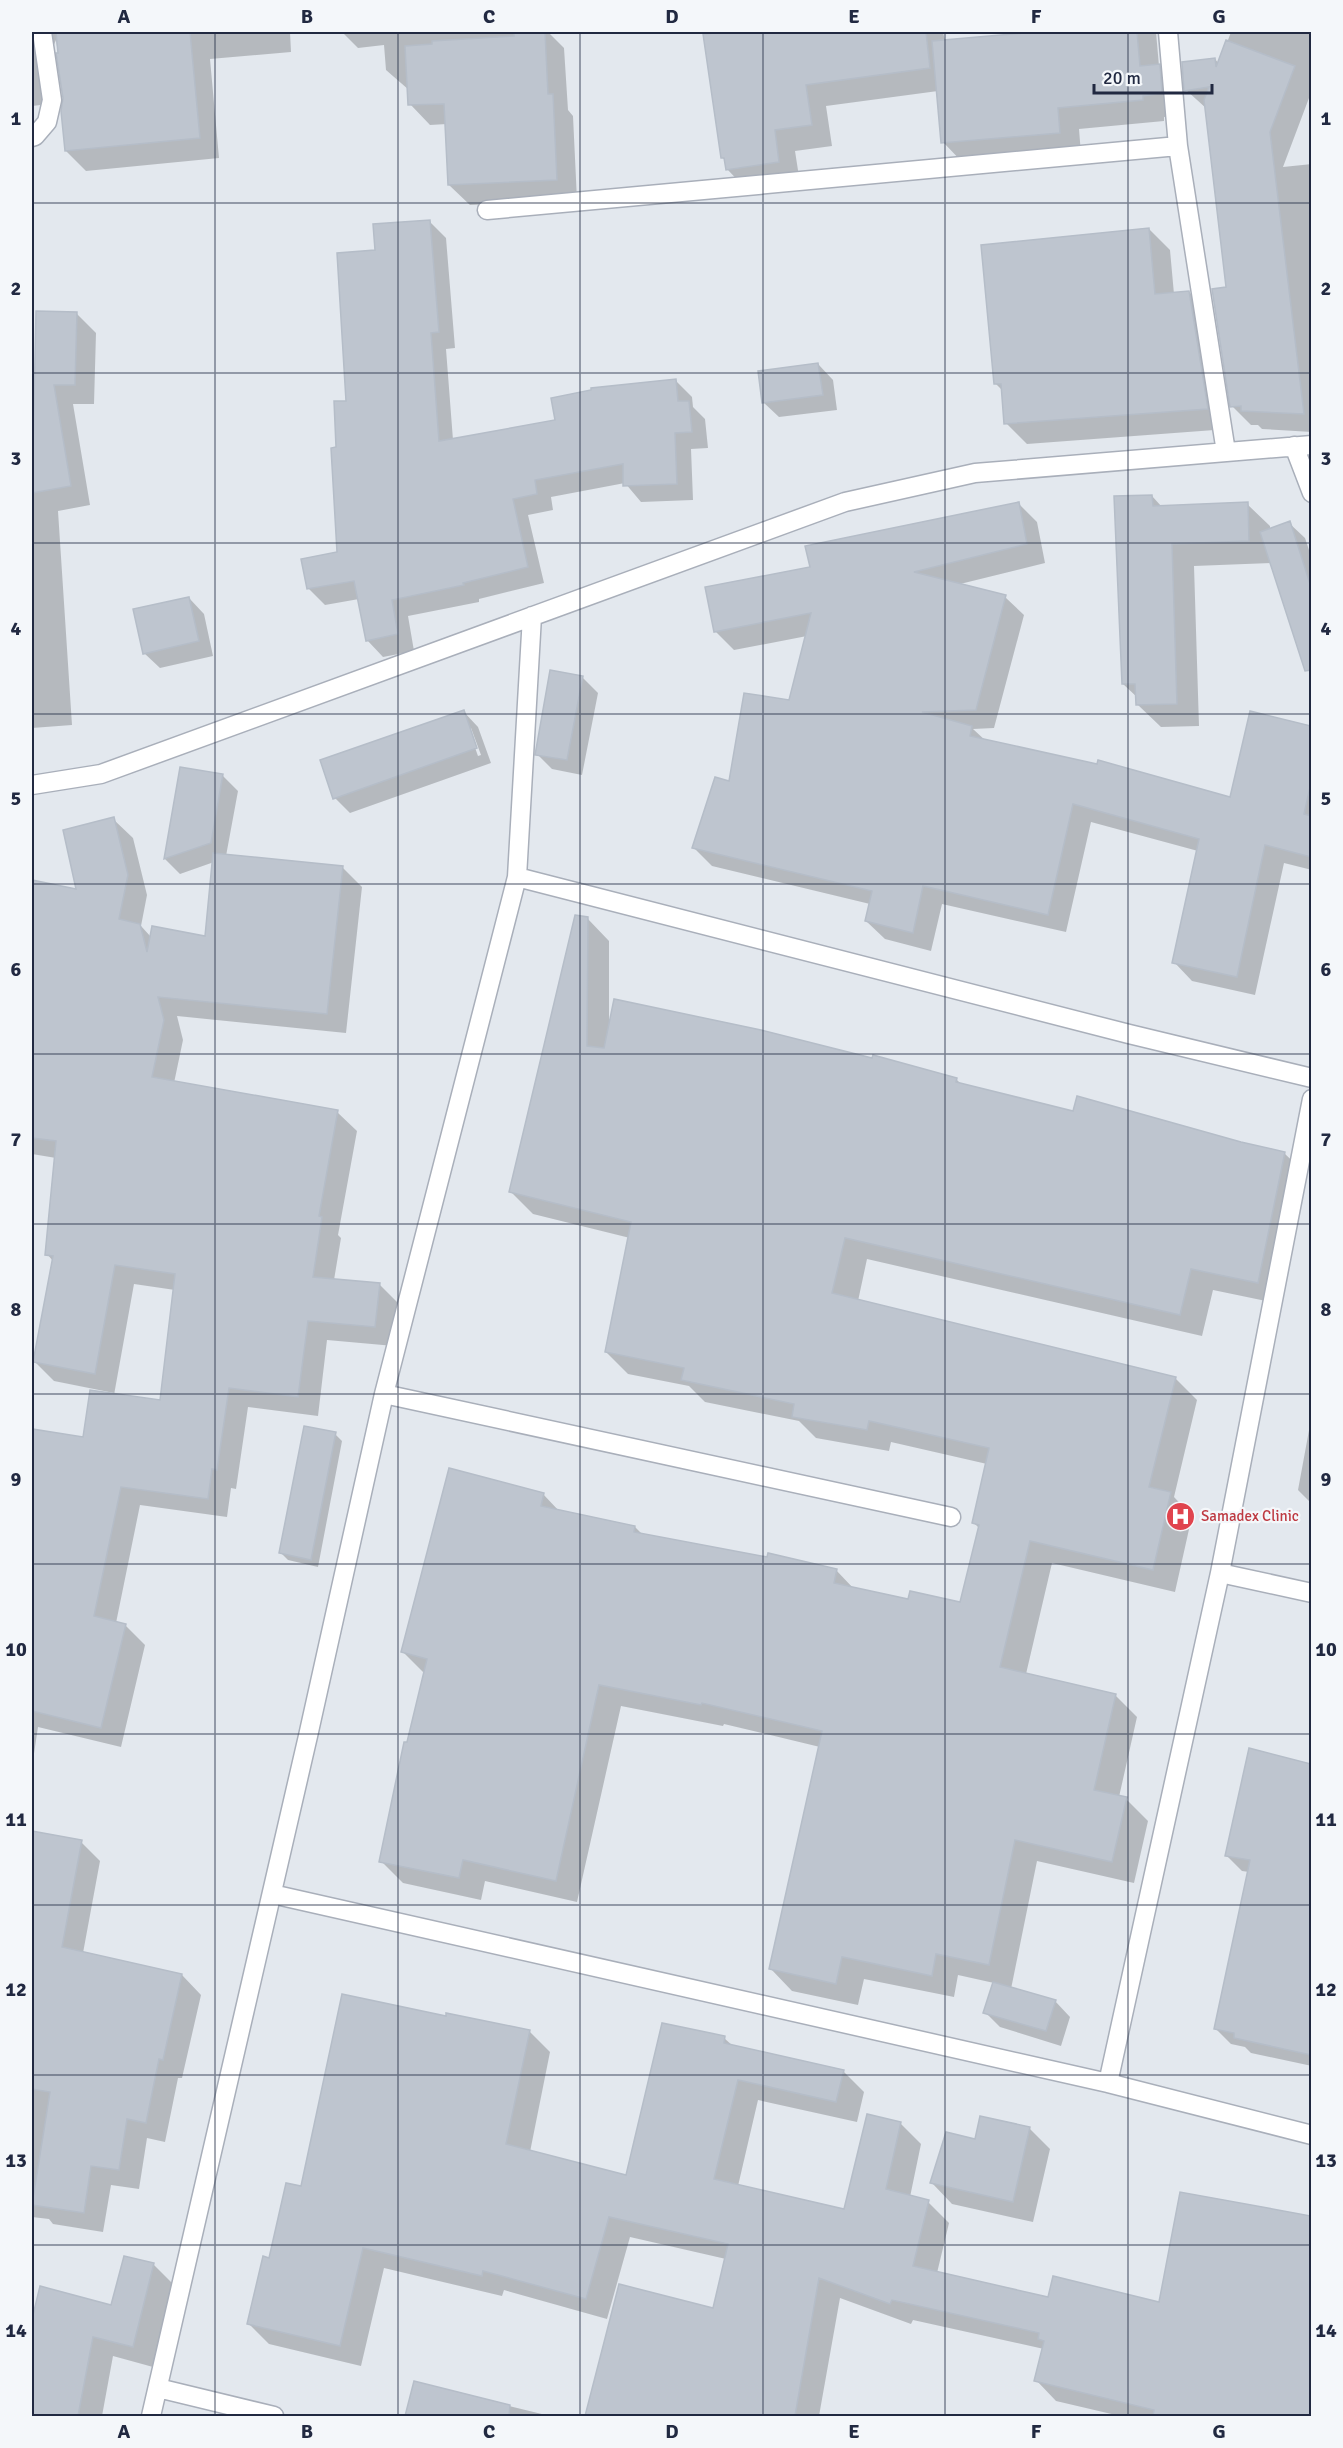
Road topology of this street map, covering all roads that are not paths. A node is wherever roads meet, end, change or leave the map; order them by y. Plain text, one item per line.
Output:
1 (42, 32) edge
2 (1168, 32) edge
3 (32, 137) edge
4 (1178, 146) junction
5 (487, 210) dead end
6 (1303, 445) edge
7 (1226, 452) junction
8 (1311, 493) edge
9 (532, 616) junction
10 (32, 785) edge
11 (517, 877) junction
12 (1311, 1078) edge
13 (1311, 1099) edge
14 (384, 1394) junction
15 (951, 1517) dead end
16 (1220, 1573) junction
17 (1311, 1593) edge
18 (272, 1894) junction
19 (1108, 2083) junction
20 (1311, 2135) edge
21 (158, 2388) junction
22 (151, 2416) edge
23 (274, 2416) edge

1 - 3 street
2 - 4 street
4 - 5 street
4 - 7 street
6 - 7 street
6 - 8 street
7 - 9 street
9 - 10 street
9 - 11 street
11 - 12 street
11 - 14 street
13 - 16 street
14 - 15 street
14 - 18 street
16 - 17 street
16 - 19 street
18 - 19 street
18 - 21 street
19 - 20 street
21 - 22 street
21 - 23 street

